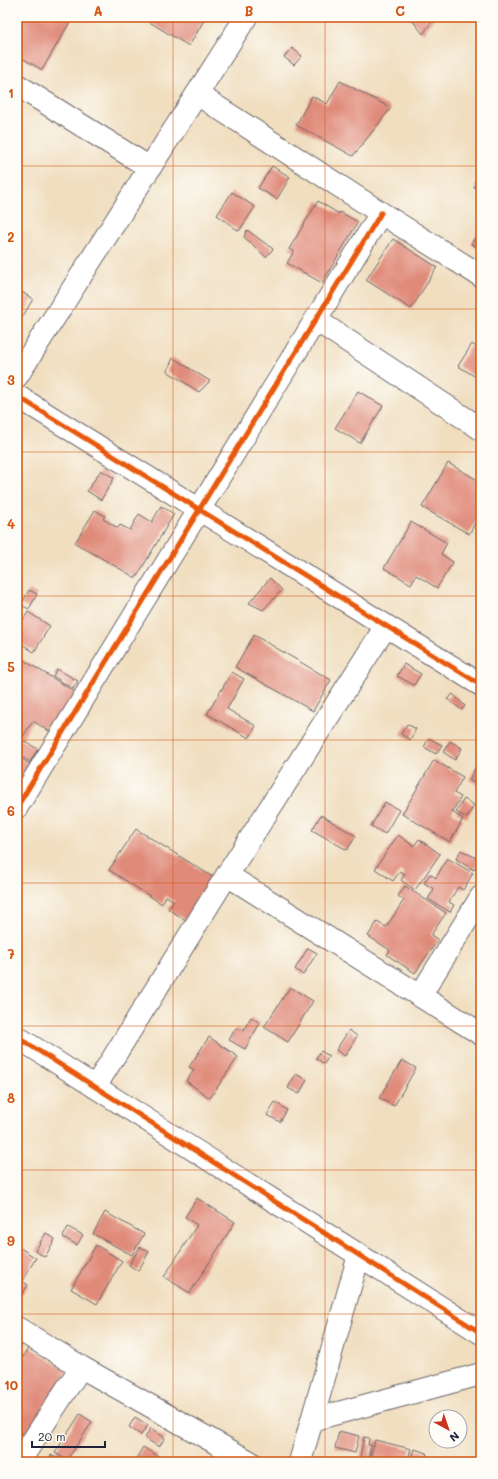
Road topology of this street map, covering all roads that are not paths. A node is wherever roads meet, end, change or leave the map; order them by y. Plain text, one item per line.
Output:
1 (246, 17) edge
2 (17, 85) edge
3 (197, 94) junction
4 (150, 168) junction
5 (381, 213) junction
6 (481, 276) edge
7 (316, 320) junction
8 (17, 376) edge
9 (17, 396) edge
10 (481, 430) edge
11 (199, 509) junction
12 (386, 626) junction
13 (481, 685) edge
14 (17, 807) edge
15 (227, 874) junction
16 (481, 897) edge
17 (420, 996) junction
18 (481, 1034) edge
19 (17, 1037) edge
20 (95, 1087) junction
21 (359, 1256) junction
22 (478, 1326) edge
23 (17, 1328) edge
24 (81, 1368) junction
25 (481, 1374) edge
26 (312, 1420) junction
27 (19, 1462) edge
28 (250, 1462) edge
29 (300, 1462) edge

1 - 3 street
2 - 4 street
3 - 4 street
3 - 5 street
4 - 8 street
5 - 6 street
5 - 7 street
7 - 10 street
7 - 11 street
9 - 11 street
11 - 12 street
11 - 14 street
12 - 13 street
12 - 15 street
15 - 17 street
15 - 20 street
16 - 17 street
17 - 18 street
19 - 20 street
20 - 21 street
21 - 22 street
21 - 26 street
23 - 24 street
24 - 27 street
24 - 28 street
25 - 26 street
26 - 29 street

